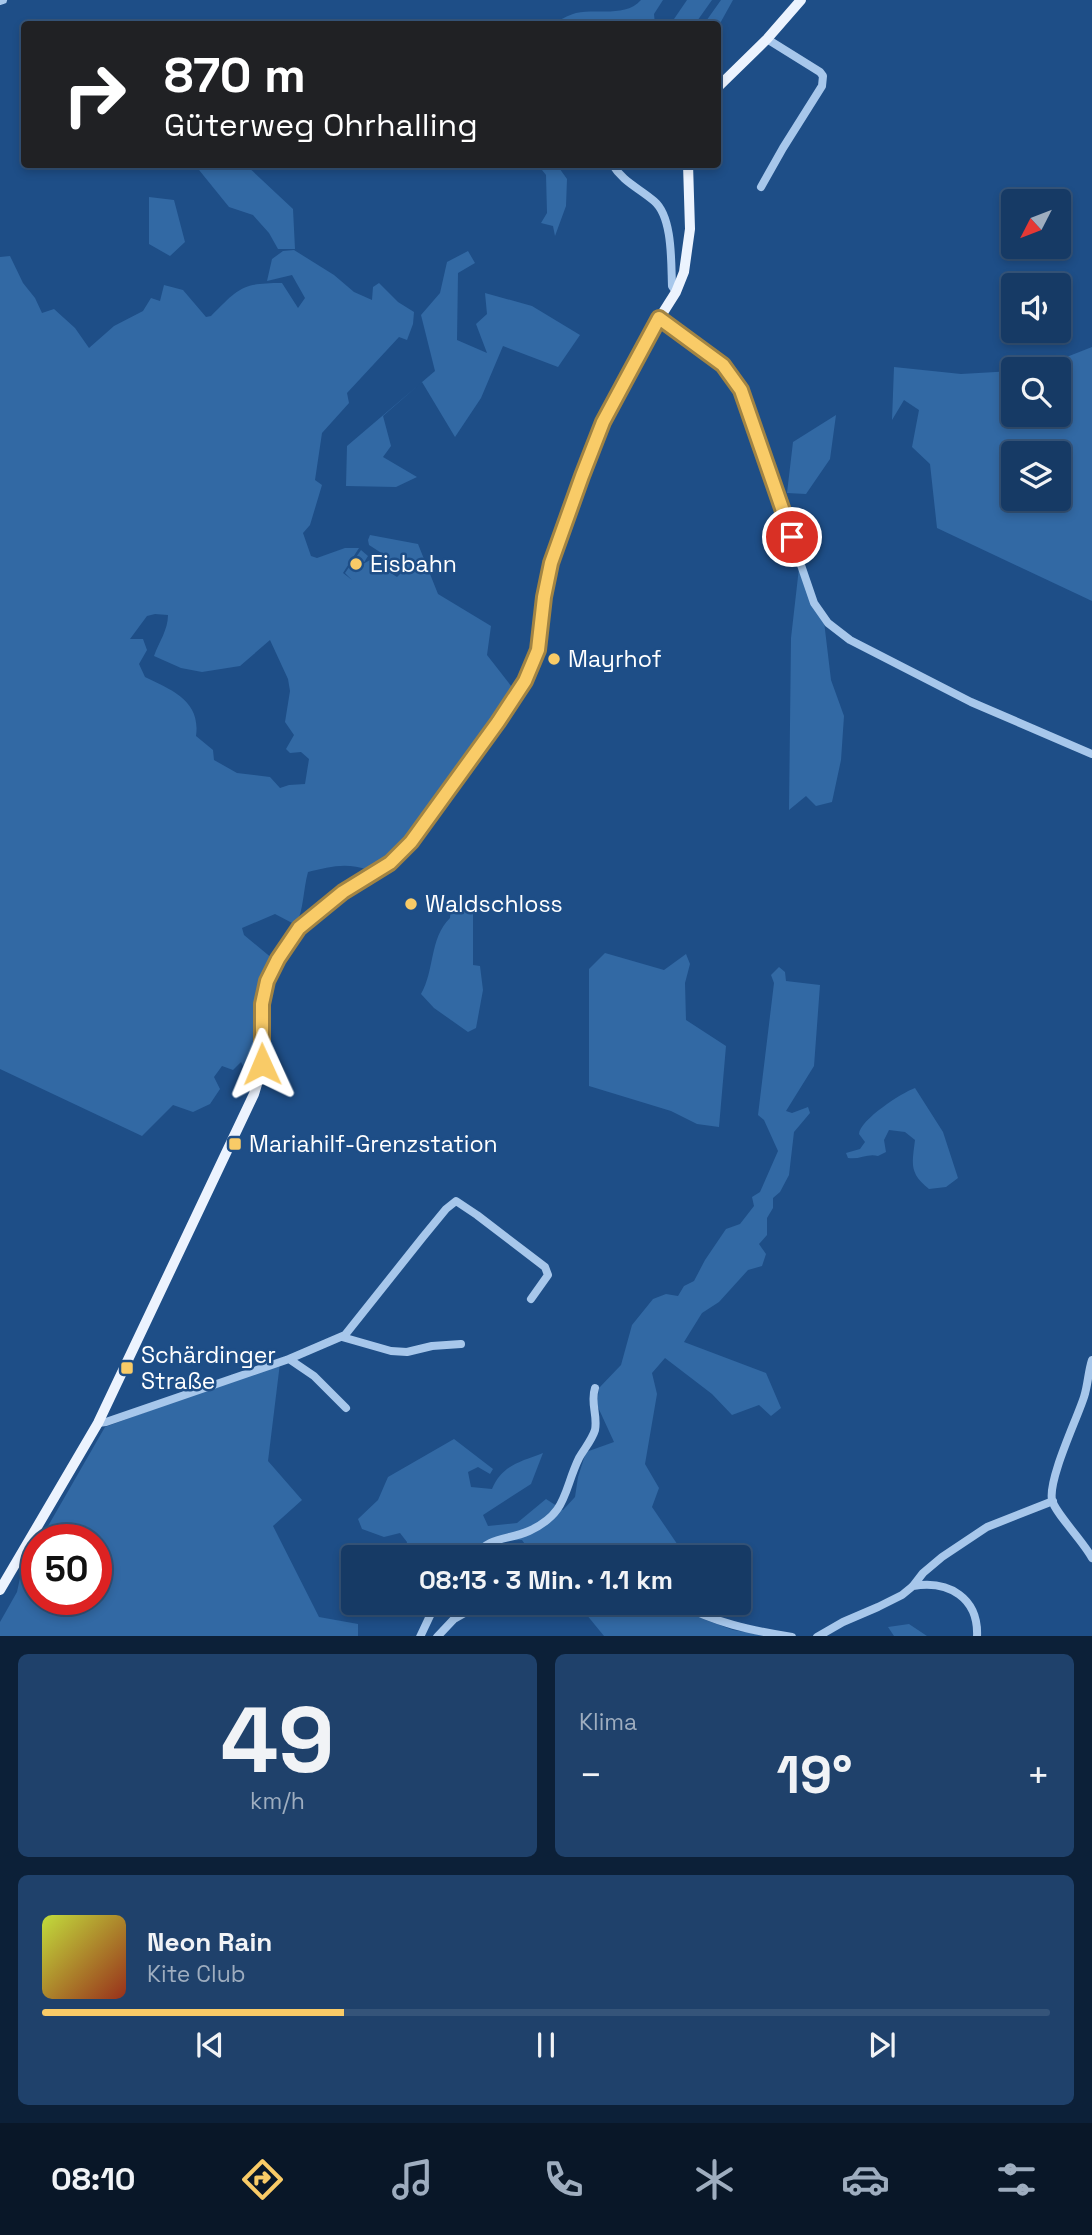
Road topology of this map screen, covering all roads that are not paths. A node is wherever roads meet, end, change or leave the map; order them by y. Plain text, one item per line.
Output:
1 (802, 0) edge
2 (767, 39) junction
3 (721, 84) edge
4 (615, 168) edge
5 (688, 168) edge
6 (761, 187) dead end
7 (676, 292) junction
8 (659, 318) junction
9 (1092, 754) edge
10 (531, 1298) dead end
11 (342, 1337) junction
12 (461, 1344) dead end
13 (289, 1359) junction
14 (1092, 1360) edge
15 (1090, 1386) edge
16 (594, 1388) dead end
17 (346, 1408) dead end
18 (98, 1423) junction
19 (1052, 1501) junction
20 (485, 1545) edge
21 (1092, 1558) edge
22 (913, 1586) junction
23 (0, 1590) edge
24 (430, 1615) edge
25 (461, 1615) edge
26 (700, 1615) edge
27 (420, 1636) edge
28 (437, 1636) edge
29 (792, 1636) edge
30 (817, 1636) edge
31 (977, 1636) edge

1 - 2 main road
2 - 3 main road
2 - 6 street
4 - 7 street
5 - 7 main road
7 - 8 main road
8 - 9 street
8 - 18 main road
10 - 11 street
11 - 12 street
11 - 13 street
13 - 17 street
13 - 18 street
14 - 15 street
15 - 19 street
16 - 20 street
18 - 23 main road
19 - 21 street
19 - 22 street
22 - 30 street
22 - 31 street
24 - 27 street
25 - 28 street
26 - 29 street

